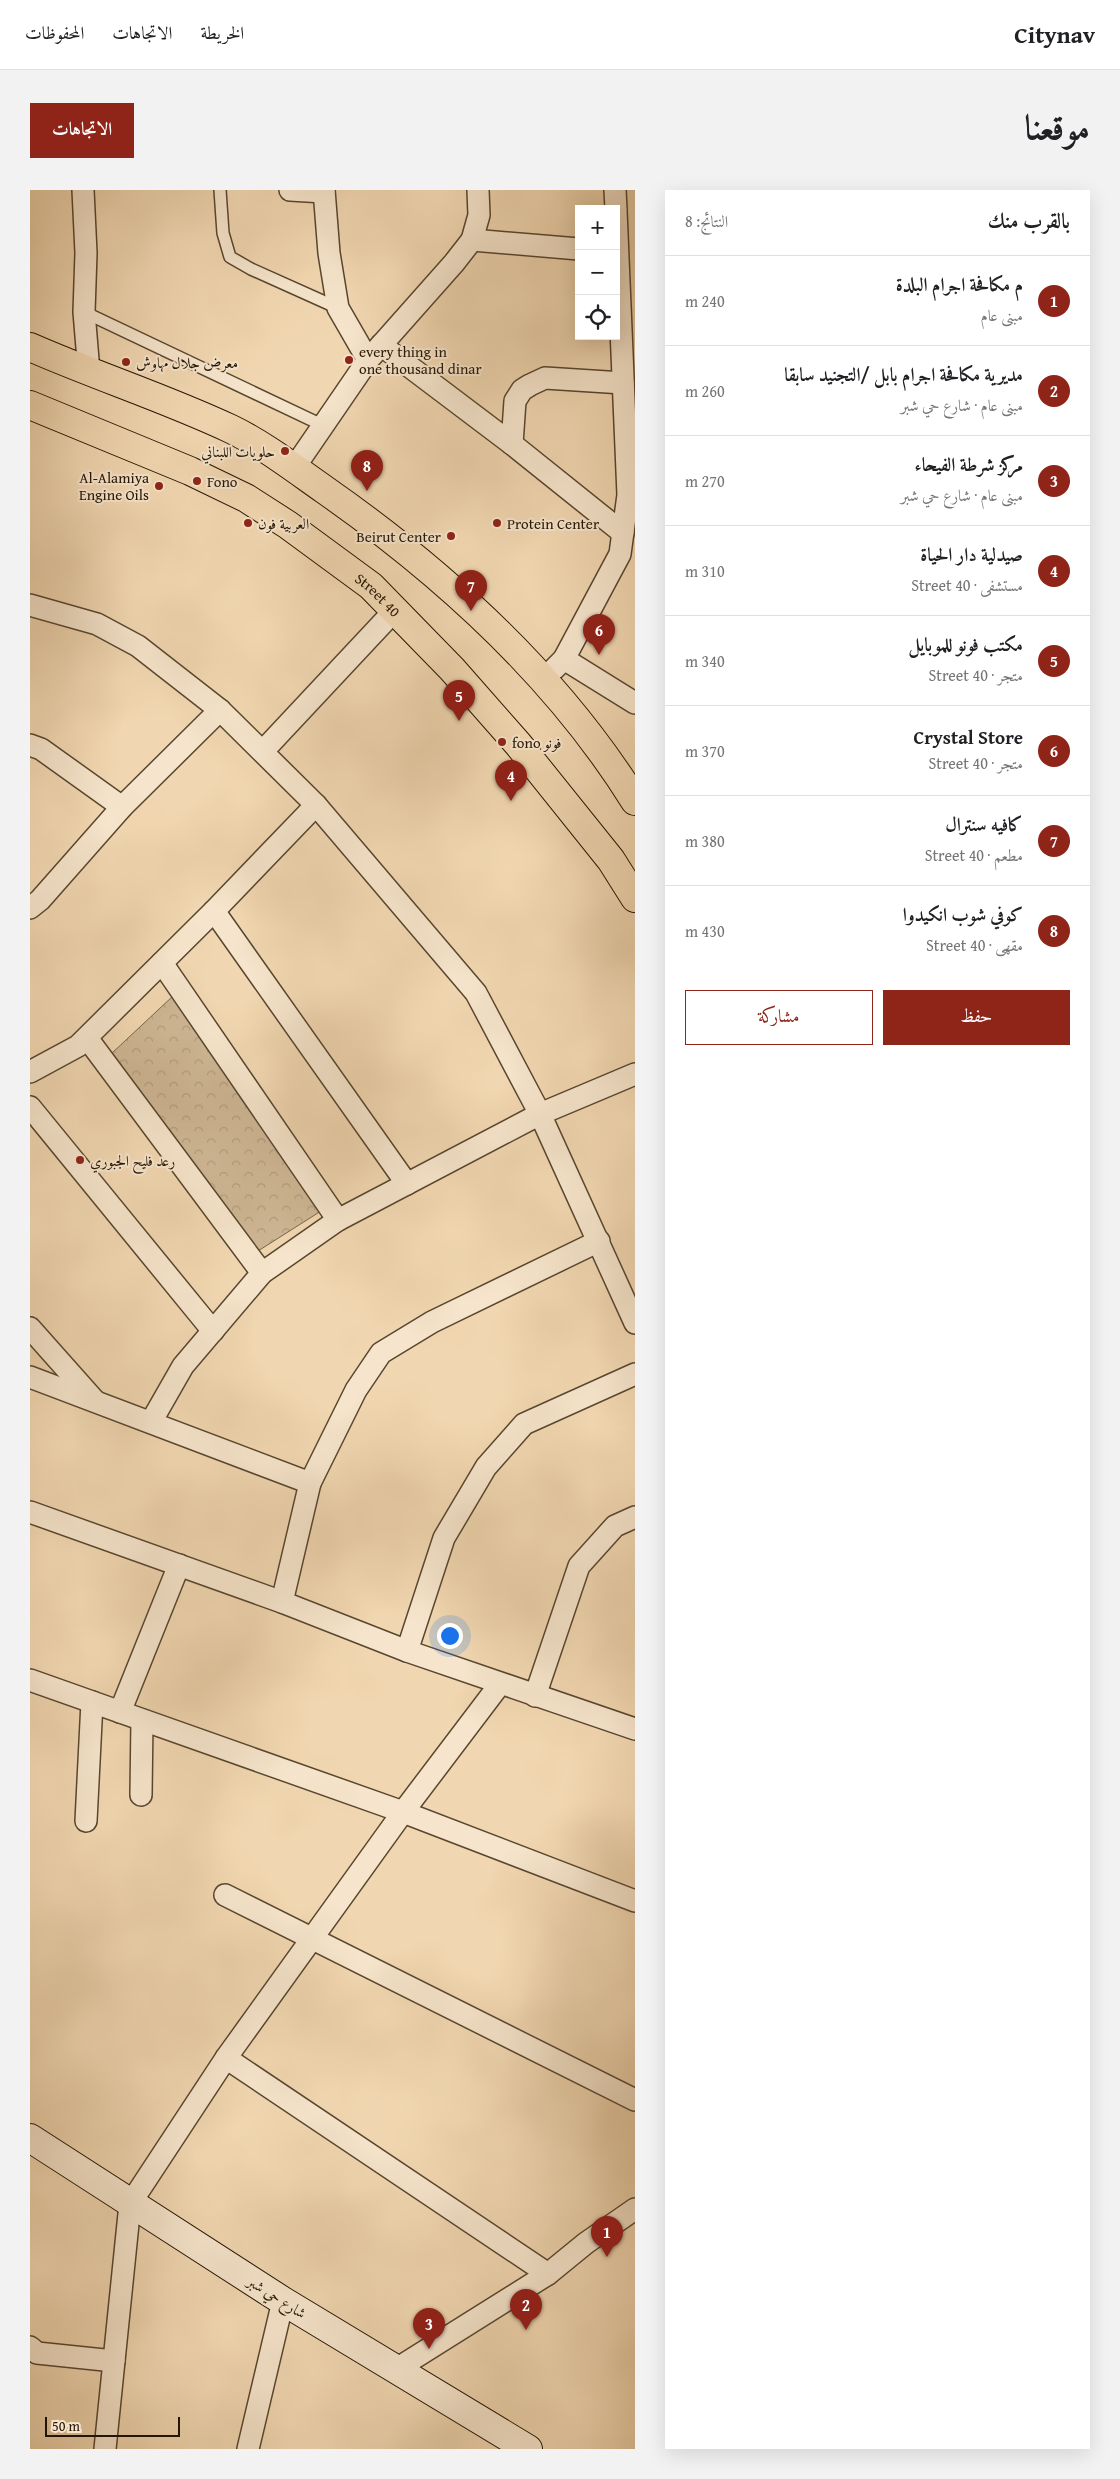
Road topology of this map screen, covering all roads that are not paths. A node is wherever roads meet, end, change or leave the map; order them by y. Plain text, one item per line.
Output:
1 (83, 190) edge
2 (220, 190) edge
3 (290, 190) edge
4 (478, 190) edge
5 (615, 190) edge
6 (324, 191) edge
7 (616, 205) edge
8 (620, 235) edge
9 (472, 240) junction
10 (575, 249) edge
11 (623, 253) edge
12 (338, 308) junction
13 (84, 312) junction
14 (30, 347) edge
15 (374, 353) junction
16 (89, 372) junction
17 (623, 383) junction
18 (30, 405) edge
19 (322, 425) junction
20 (512, 444) junction
21 (294, 468) junction
22 (623, 533) junction
23 (30, 605) edge
24 (396, 610) junction
25 (564, 659) junction
26 (544, 680) junction
27 (635, 703) edge
28 (220, 710) junction
29 (30, 745) edge
30 (263, 751) junction
31 (635, 801) edge
32 (316, 805) junction
33 (122, 807) junction
34 (633, 892) edge
35 (30, 908) edge
36 (214, 911) junction
37 (162, 963) junction
38 (86, 1038) junction
39 (30, 1072) edge
40 (635, 1074) edge
41 (30, 1107) edge
42 (540, 1114) junction
43 (407, 1184) junction
44 (338, 1220) junction
45 (599, 1241) junction
46 (262, 1272) junction
47 (635, 1323) edge
48 (30, 1328) edge
49 (214, 1331) junction
50 (635, 1374) edge
51 (30, 1377) edge
52 (96, 1402) junction
53 (151, 1422) junction
54 (310, 1483) junction
55 (30, 1512) edge
56 (635, 1517) edge
57 (179, 1565) junction
58 (282, 1602) junction
59 (407, 1651) junction
60 (30, 1680) edge
61 (500, 1684) junction
62 (535, 1696) junction
63 (92, 1702) junction
64 (120, 1712) junction
65 (142, 1720) junction
66 (635, 1729) edge
67 (142, 1795) dead end
68 (403, 1812) junction
69 (86, 1821) dead end
70 (225, 1895) dead end
71 (634, 1898) edge
72 (312, 1937) junction
73 (226, 2058) junction
74 (635, 2100) edge
75 (30, 2138) edge
76 (130, 2204) junction
77 (635, 2209) edge
78 (626, 2221) edge
79 (548, 2274) junction
80 (282, 2302) junction
81 (30, 2347) edge
82 (114, 2361) junction
83 (395, 2370) junction
84 (105, 2449) edge
85 (248, 2449) edge
86 (528, 2449) edge

1 - 13 street
2 - 12 lane
3 - 6 street
4 - 9 street
5 - 7 street
6 - 12 street
8 - 11 street
9 - 10 street
9 - 15 street
11 - 17 street
12 - 15 street
13 - 16 street
13 - 19 lane
14 - 16 main road
15 - 19 street
15 - 20 street
16 - 21 main road
17 - 20 street
17 - 22 street
18 - 24 main road, Street 40
19 - 21 street
20 - 22 street
21 - 26 main road
22 - 25 street
23 - 28 street
24 - 30 street
24 - 34 main road, Street 40
25 - 26 street
25 - 27 street
26 - 31 main road
28 - 30 street
28 - 33 street
29 - 33 street
30 - 32 street
32 - 36 street
32 - 42 street
33 - 35 street
36 - 37 street
36 - 43 street
37 - 38 street
37 - 44 street
38 - 39 street
38 - 46 street
40 - 42 street
41 - 49 street
42 - 43 street
42 - 45 street
43 - 44 street
44 - 46 street
45 - 47 street
45 - 54 street
46 - 49 street
48 - 52 street
49 - 53 street
50 - 59 street
51 - 52 street
52 - 53 street
53 - 54 street
54 - 58 street
55 - 57 street
56 - 62 street
57 - 58 street
57 - 64 street
58 - 59 street
59 - 61 street
60 - 63 street
61 - 62 street
61 - 68 street
62 - 66 street
63 - 64 street
63 - 69 street
64 - 65 street
65 - 67 street
65 - 68 street
68 - 71 street
68 - 72 street
70 - 72 street
72 - 73 street
72 - 74 street
73 - 76 street
73 - 79 street
75 - 76 main road, شارع حي شبر
76 - 80 main road, شارع حي شبر
76 - 82 street
77 - 78 street
78 - 79 street
79 - 83 street
80 - 83 main road, شارع حي شبر
80 - 85 street
81 - 82 street
82 - 84 street
83 - 86 main road, شارع حي شبر

